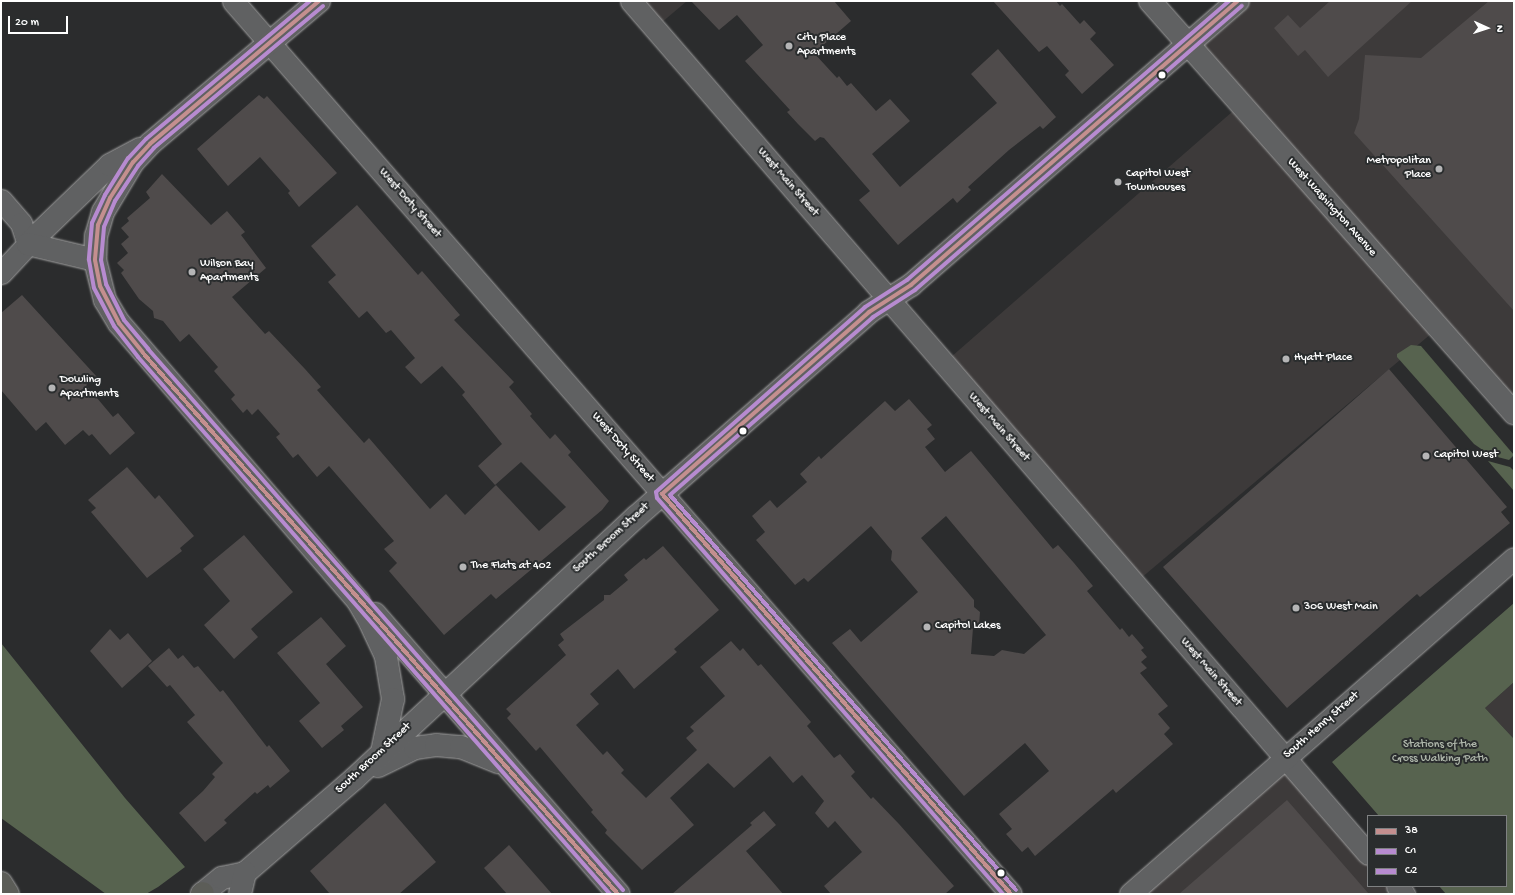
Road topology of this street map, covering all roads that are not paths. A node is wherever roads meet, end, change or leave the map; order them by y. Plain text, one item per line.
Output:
1 (233, 1) edge
2 (319, 1) edge
3 (631, 1) edge
4 (1150, 1) edge
5 (1238, 1) edge
6 (270, 44) junction
7 (1188, 44) junction
8 (150, 144) junction
9 (1, 200) edge
10 (28, 244) junction
11 (94, 260) junction
12 (1, 273) edge
13 (888, 301) junction
14 (1514, 413) edge
15 (662, 494) junction
16 (1514, 558) edge
17 (358, 601) junction
18 (443, 695) junction
19 (382, 753) junction
20 (1284, 759) junction
21 (504, 765) junction
22 (356, 778) junction
23 (1367, 853) edge
24 (245, 873) junction
25 (1, 883) edge
26 (8, 894) edge
27 (202, 894) edge
28 (240, 894) edge
29 (618, 894) edge
30 (1011, 894) edge
31 (1130, 894) edge

1 - 6 street, West Doty Street
2 - 6 street
3 - 13 street, West Main Street
4 - 7 street, West Washington Avenue
5 - 7 street, South Broom Street
6 - 8 street
6 - 15 street, West Doty Street
7 - 13 street, South Broom Street
7 - 14 street, West Washington Avenue
8 - 10 street
8 - 11 street
9 - 10 street
10 - 11 street
10 - 12 street
11 - 17 street
13 - 15 street, South Broom Street
13 - 20 street, West Main Street
15 - 18 street, South Broom Street
15 - 30 street, West Doty Street
16 - 20 street, South Henry Street
17 - 18 street
17 - 19 street
18 - 19 street, South Broom Street
18 - 21 street
19 - 22 street, South Broom Street
20 - 23 street, West Main Street
20 - 31 street, South Henry Street
21 - 22 street
21 - 29 street
22 - 24 street, South Broom Street
24 - 27 street, South Broom Street
24 - 28 street
25 - 26 main road

